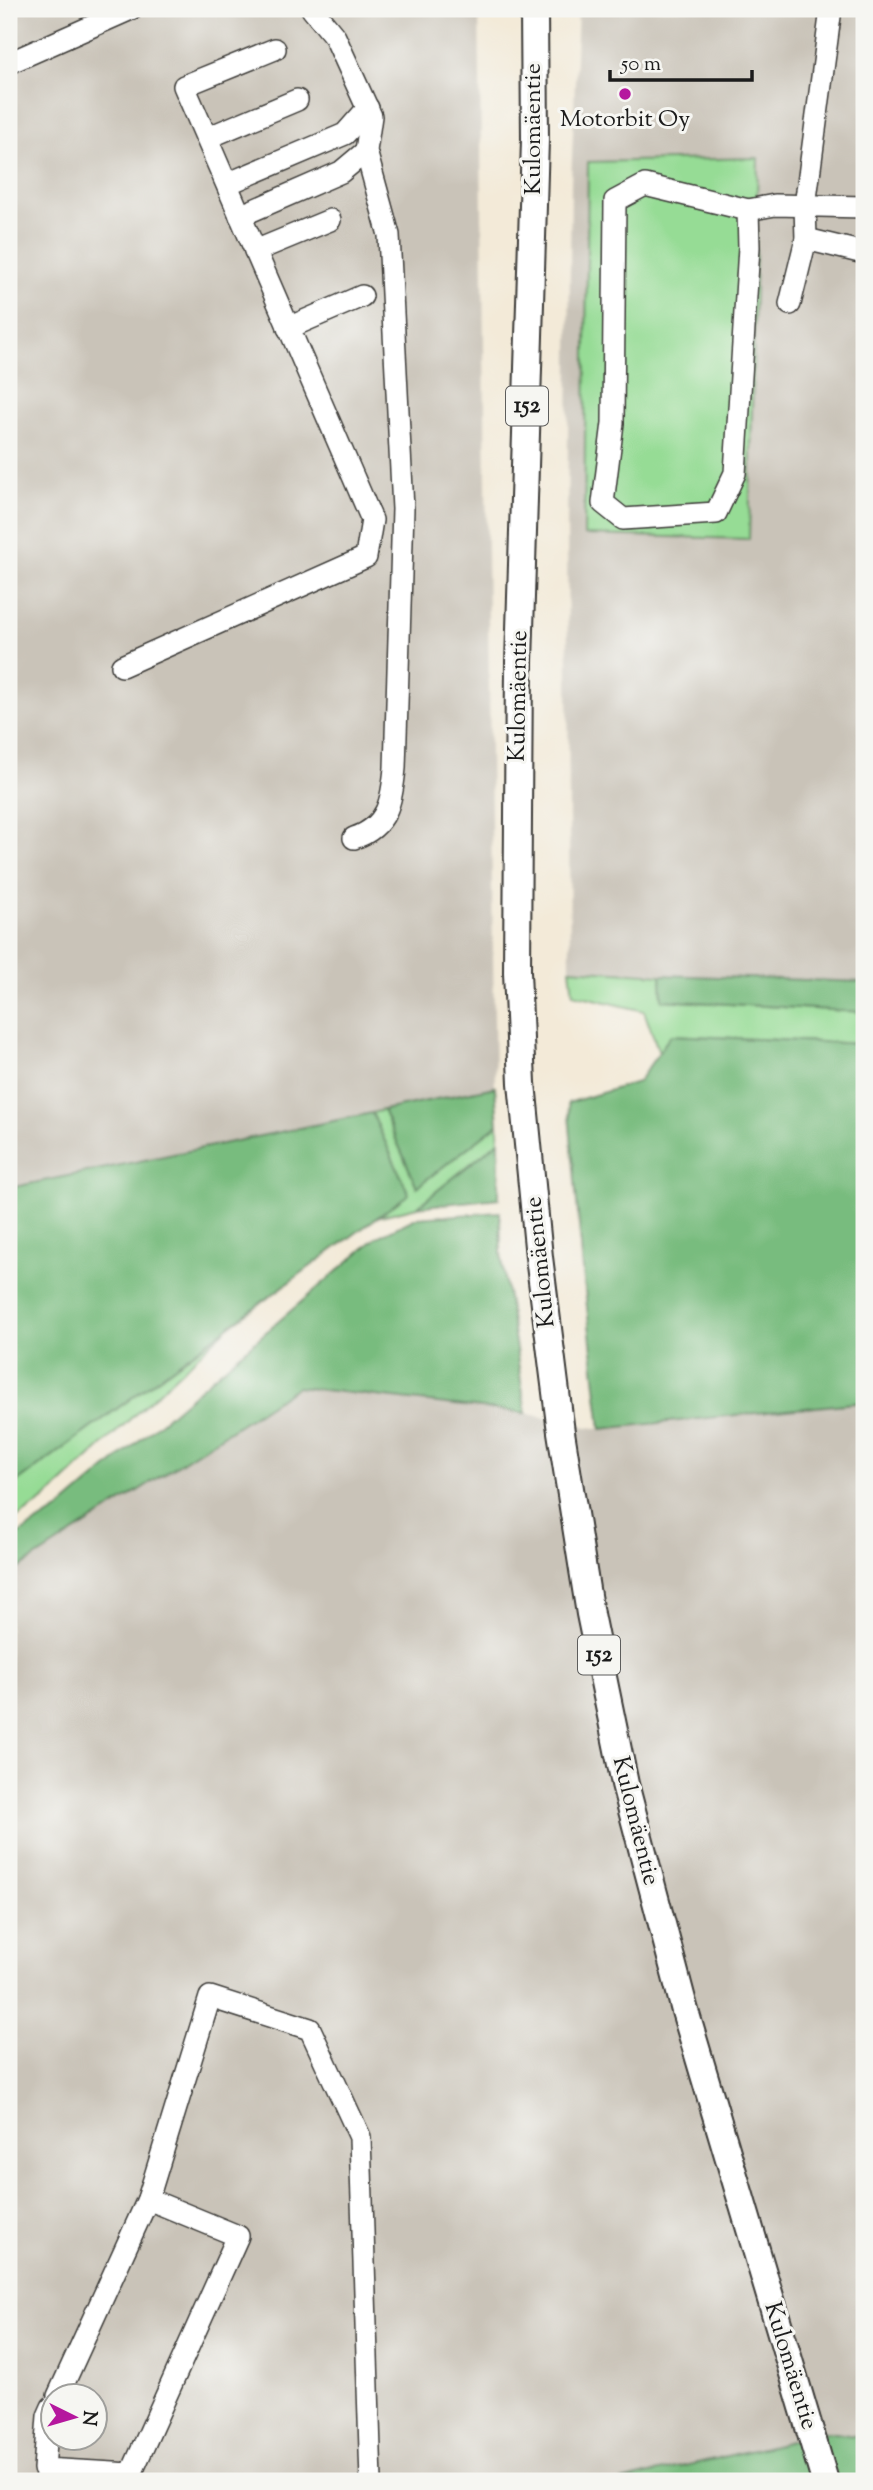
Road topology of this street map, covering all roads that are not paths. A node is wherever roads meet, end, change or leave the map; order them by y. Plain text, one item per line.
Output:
1 (131, 9) edge
2 (312, 9) edge
3 (534, 9) edge
4 (831, 9) edge
5 (275, 49) dead end
6 (9, 63) edge
7 (297, 100) dead end
8 (368, 108) junction
9 (207, 138) junction
10 (366, 150) junction
11 (227, 184) junction
12 (805, 205) junction
13 (864, 207) edge
14 (748, 210) junction
15 (240, 216) junction
16 (330, 219) dead end
17 (806, 239) junction
18 (255, 251) junction
19 (864, 253) edge
20 (362, 296) dead end
21 (790, 304) dead end
22 (288, 328) junction
23 (122, 666) dead end
24 (354, 838) dead end
25 (148, 2199) junction
26 (64, 2382) edge
27 (45, 2452) edge
28 (371, 2481) edge
29 (825, 2481) edge

1 - 6 street
2 - 8 street
3 - 29 main road, Kulomäentie / 152
4 - 12 street
5 - 9 street
7 - 9 street
8 - 10 street
8 - 11 street
9 - 11 street
10 - 15 street
10 - 24 street
11 - 15 street
12 - 13 street
12 - 14 street
12 - 17 street
14 - 14 street
15 - 18 street
16 - 18 street
17 - 19 street
17 - 21 street
18 - 22 street
20 - 22 street
22 - 23 street
25 - 26 street
25 - 27 street
25 - 28 street

